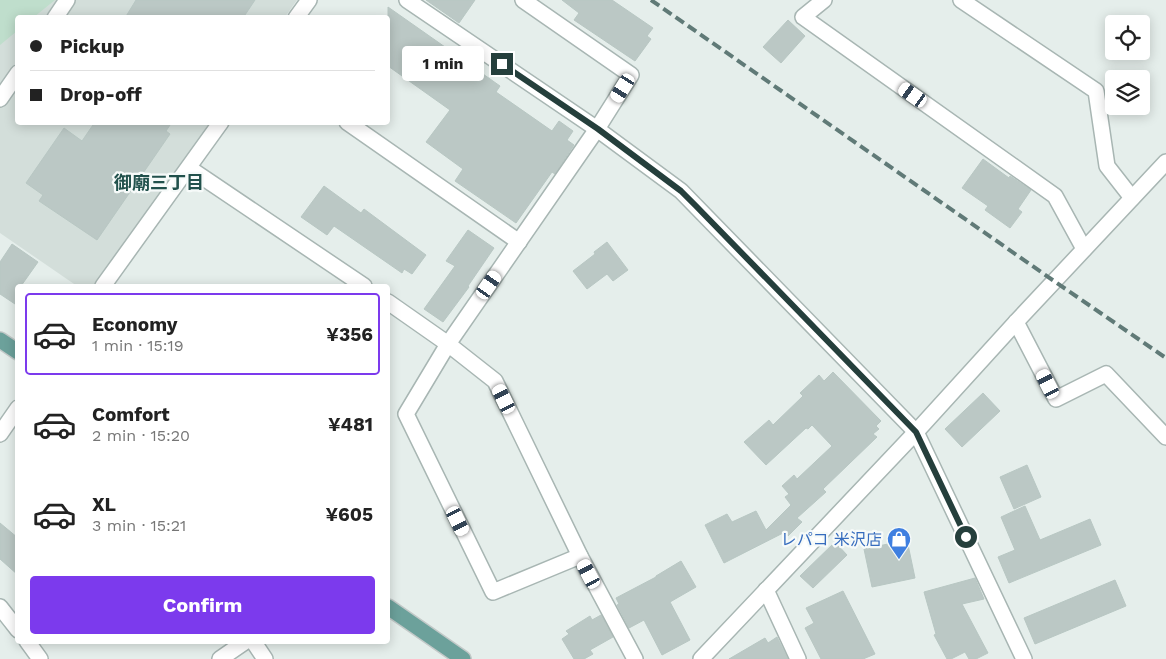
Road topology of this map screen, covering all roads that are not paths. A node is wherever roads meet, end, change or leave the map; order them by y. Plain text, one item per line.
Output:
1 (67, 0) edge
2 (309, 0) edge
3 (407, 0) edge
4 (523, 0) edge
5 (824, 0) edge
6 (961, 0) edge
7 (57, 15) edge
8 (298, 15) edge
9 (15, 77) edge
10 (0, 99) edge
11 (219, 125) edge
12 (351, 125) edge
13 (598, 129) junction
14 (1166, 162) edge
15 (188, 168) junction
16 (1132, 198) junction
17 (519, 242) junction
18 (1084, 249) junction
19 (104, 284) edge
20 (361, 284) edge
21 (390, 303) edge
22 (1016, 322) junction
23 (0, 340) edge
24 (448, 344) junction
25 (15, 350) edge
26 (15, 412) edge
27 (916, 432) junction
28 (0, 434) edge
29 (1166, 437) edge
30 (580, 556) junction
31 (766, 590) junction
32 (0, 607) edge
33 (390, 608) edge
34 (15, 626) edge
35 (28, 644) edge
36 (242, 644) edge
37 (255, 644) edge
38 (40, 659) edge
39 (220, 659) edge
40 (265, 659) edge
41 (463, 659) edge
42 (635, 659) edge
43 (701, 659) edge
44 (798, 659) edge
45 (1024, 659) edge

1 - 7 street
2 - 8 street
3 - 13 street
4 - 13 street
5 - 18 street
6 - 16 street
9 - 10 street
11 - 15 street
12 - 17 street
13 - 17 street
13 - 27 street
14 - 16 street
15 - 19 street
15 - 20 street
16 - 18 street
17 - 24 street
18 - 22 street
21 - 24 street
22 - 27 street
22 - 29 street
23 - 25 main road
24 - 30 street
24 - 30 street
26 - 28 street
27 - 31 street
27 - 45 street
30 - 42 street
31 - 43 street
31 - 44 street
32 - 34 street
33 - 41 main road
35 - 38 street
36 - 39 street
37 - 40 street

